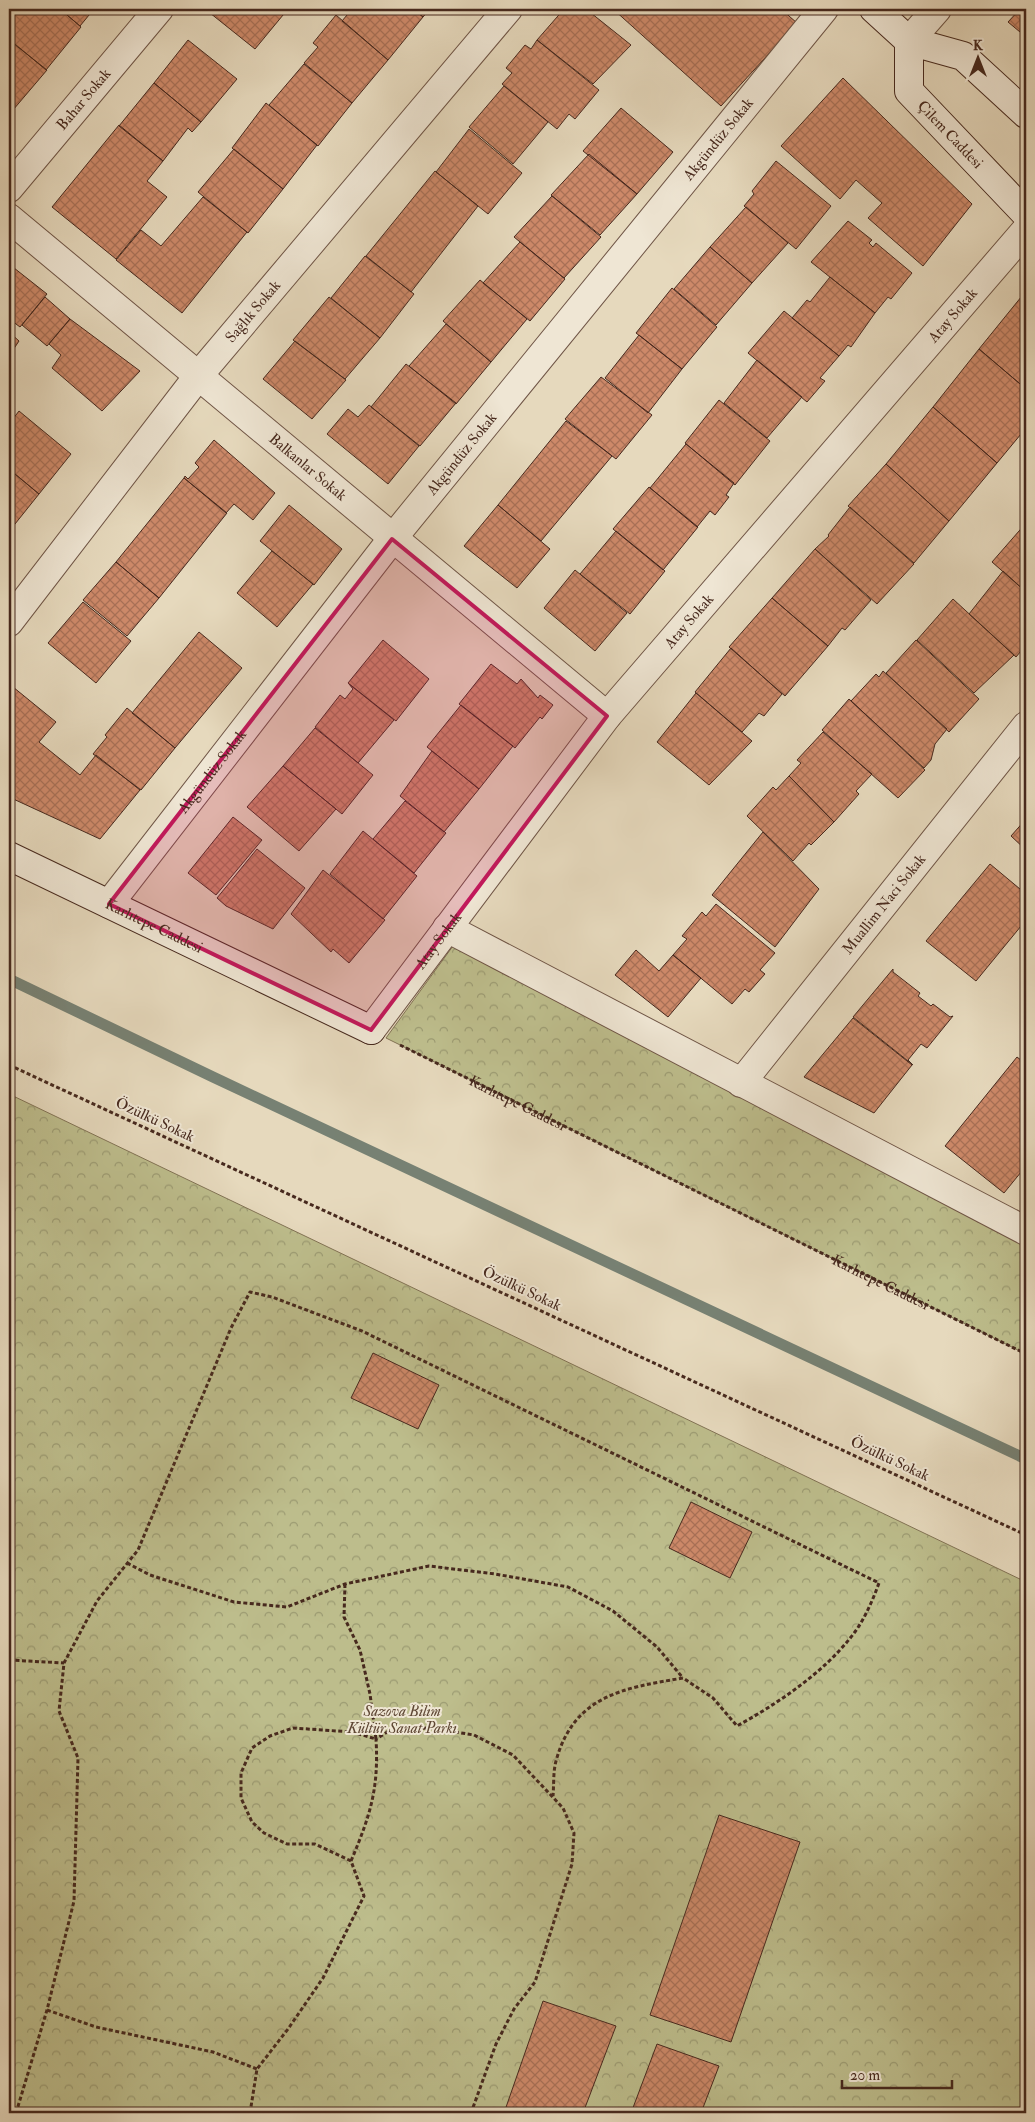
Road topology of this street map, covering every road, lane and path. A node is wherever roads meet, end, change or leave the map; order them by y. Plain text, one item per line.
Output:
1 (159, 9) edge
2 (508, 9) edge
3 (824, 9) edge
4 (874, 9) edge
5 (936, 9) edge
6 (909, 41) junction
7 (1026, 114) edge
8 (9, 188) edge
9 (1026, 214) edge
10 (9, 218) edge
11 (1026, 230) edge
12 (199, 374) junction
13 (392, 539) junction
14 (9, 622) edge
15 (608, 716) junction
16 (1026, 726) edge
17 (9, 856) edge
18 (109, 904) junction
19 (448, 928) junction
20 (371, 1030) junction
21 (9, 1065) edge
22 (741, 1083) junction
23 (1026, 1231) edge
24 (1026, 1354) edge
25 (1026, 1535) edge
26 (128, 1563) junction
27 (345, 1584) junction
28 (9, 1660) edge
29 (64, 1663) junction
30 (683, 1678) junction
31 (376, 1739) junction
32 (553, 1796) junction
33 (351, 1861) junction
34 (47, 2010) junction
35 (257, 2069) junction
36 (16, 2113) edge
37 (250, 2113) edge
38 (470, 2113) edge

1 - 8 street, Bahar Sokak
2 - 12 street, Sağlık Sokak
3 - 13 street, Akgündüz Sokak
4 - 6 street
5 - 6 street
6 - 7 street
6 - 9 street, Çilem Caddesi
10 - 12 street, Balkanlar Sokak
11 - 15 street, Atay Sokak
12 - 13 street, Balkanlar Sokak
12 - 14 street, Sağlık Sokak
13 - 15 street, Balkanlar Sokak
13 - 18 street, Akgündüz Sokak
15 - 19 street, Atay Sokak
16 - 22 street, Muallim Naci Sokak
17 - 18 street, Karlıtepe Caddesi
18 - 20 street, Karlıtepe Caddesi
19 - 20 street, Atay Sokak
19 - 22 street
20 - 24 path, Karlıtepe Caddesi
21 - 25 path, Özülkü Sokak
22 - 23 street
26 - 27 path
26 - 29 path
26 - 30 path
27 - 30 path
27 - 31 path
28 - 29 path
29 - 34 path
30 - 32 path
31 - 32 path
31 - 33 path
31 - 33 path
32 - 38 path
33 - 35 path
34 - 35 path
34 - 36 path
35 - 37 path

